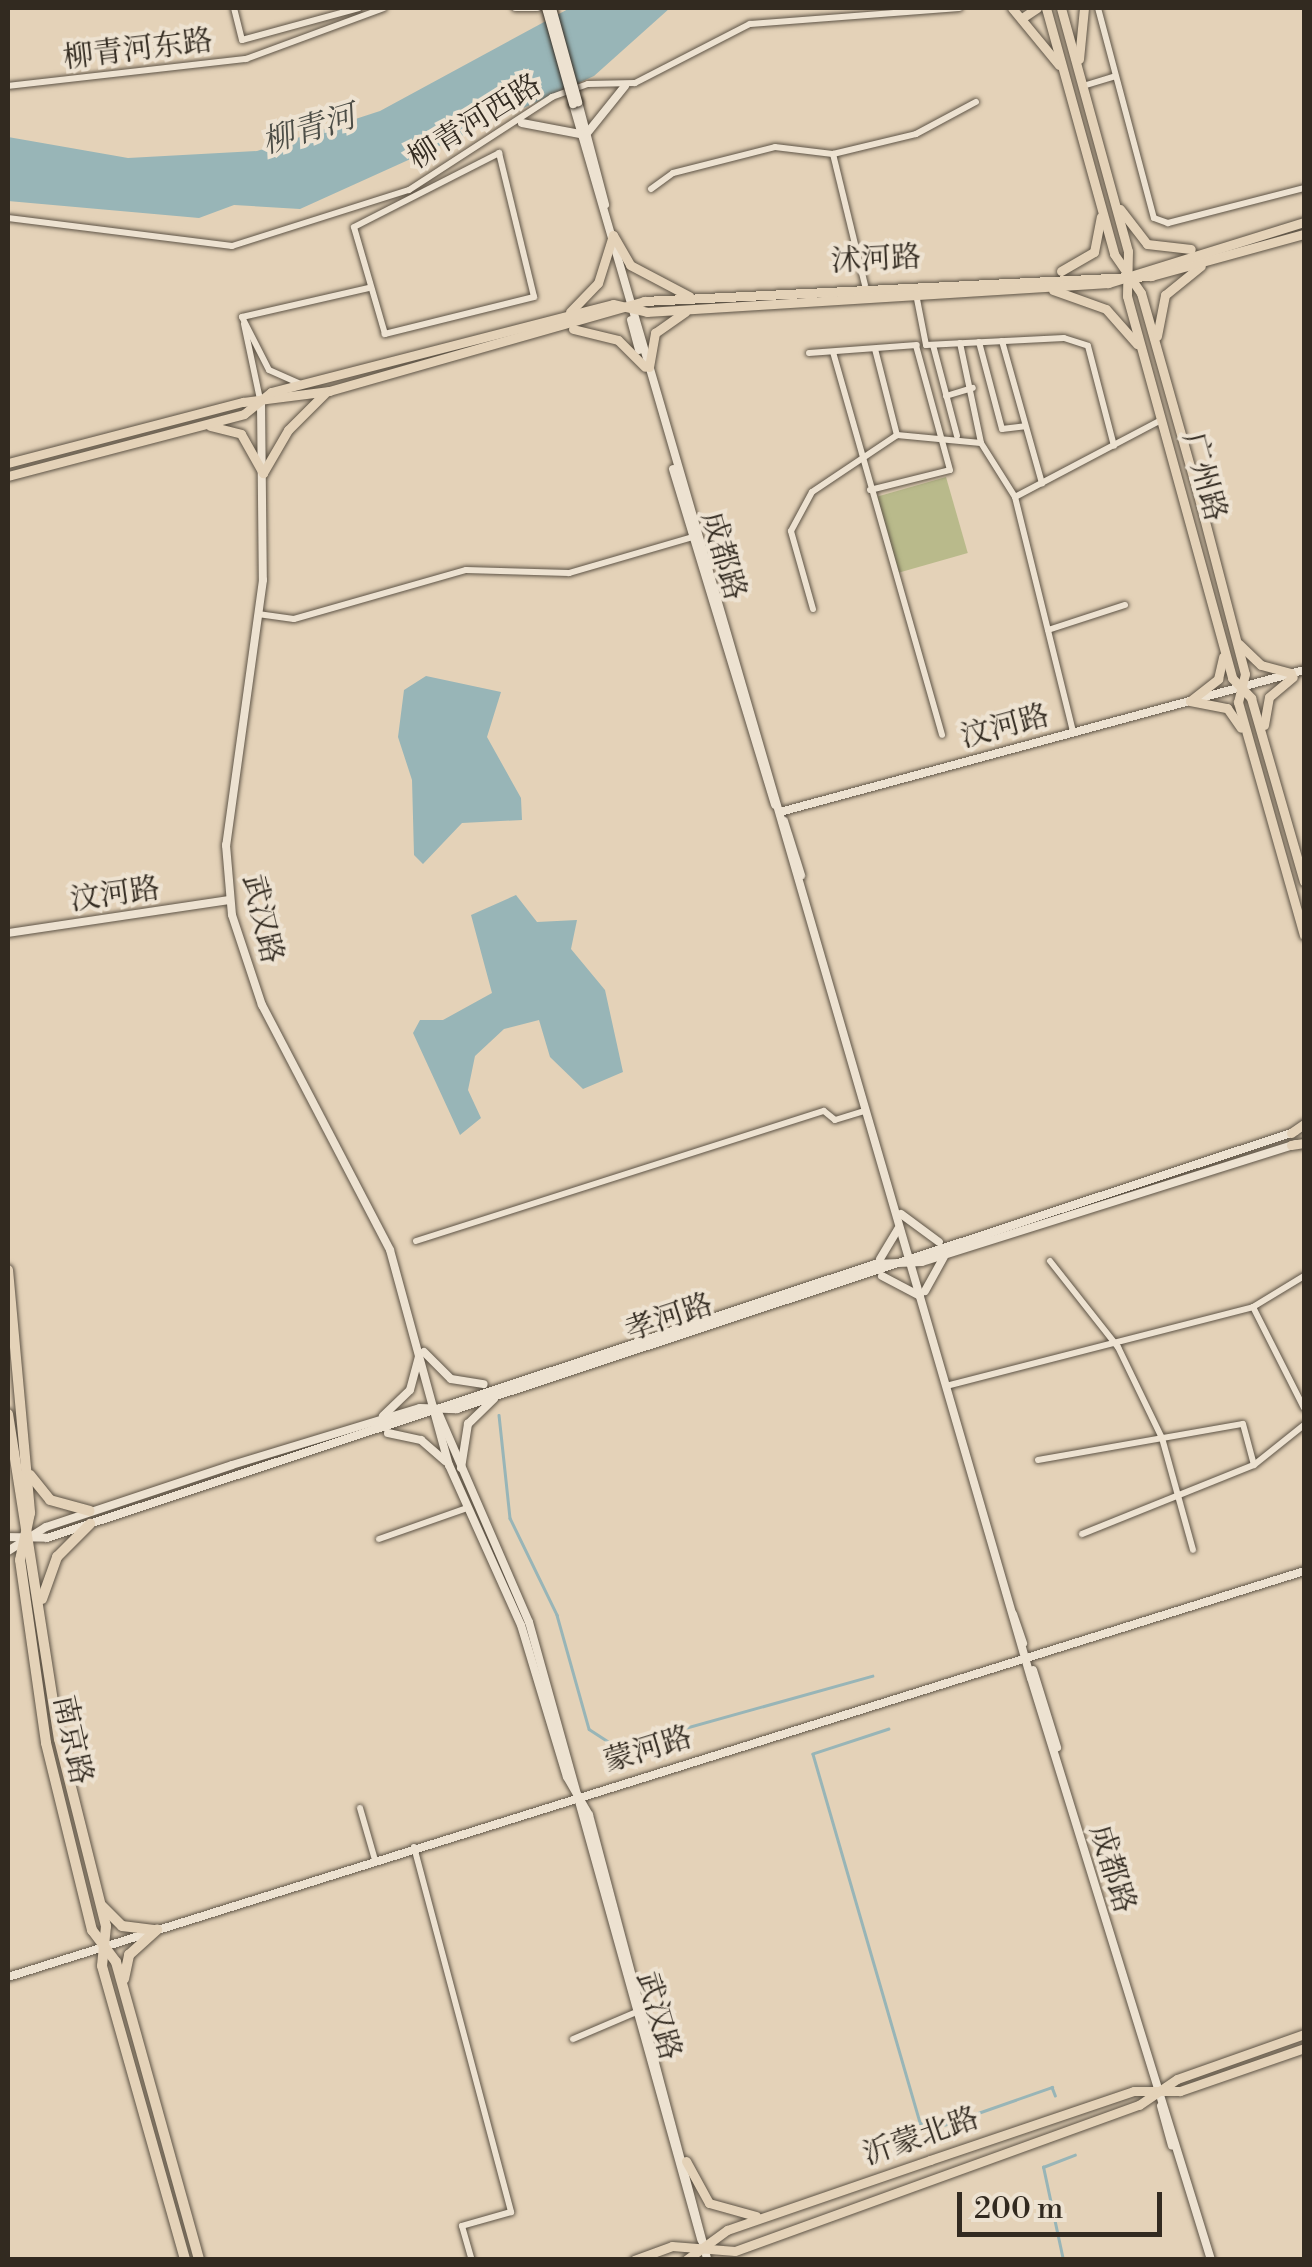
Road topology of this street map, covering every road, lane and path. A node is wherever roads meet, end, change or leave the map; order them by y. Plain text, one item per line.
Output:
1 (234, 8) edge
2 (359, 8) edge
3 (384, 8) edge
4 (515, 8) edge
5 (538, 8) edge
6 (549, 8) edge
7 (959, 8) edge
8 (1012, 8) edge
9 (1038, 8) edge
10 (1046, 8) edge
11 (1061, 8) edge
12 (1084, 8) edge
13 (1098, 8) edge
14 (1022, 18) junction
15 (1078, 67) junction
16 (1064, 71) junction
17 (1116, 76) junction
18 (8, 86) edge
19 (625, 86) junction
20 (1083, 86) junction
21 (976, 102) dead end
22 (522, 122) junction
23 (583, 134) junction
24 (832, 154) junction
25 (1304, 188) edge
26 (652, 190) dead end
27 (1100, 199) junction
28 (1114, 200) junction
29 (8, 218) edge
30 (1304, 222) edge
31 (1304, 234) edge
32 (612, 240) junction
33 (1208, 248) junction
34 (1214, 258) junction
35 (1045, 276) junction
36 (1128, 276) junction
37 (865, 285) junction
38 (369, 288) junction
39 (1041, 288) junction
40 (916, 294) junction
41 (692, 297) junction
42 (692, 309) junction
43 (629, 310) junction
44 (564, 316) junction
45 (242, 318) junction
46 (565, 328) junction
47 (1002, 341) junction
48 (979, 342) junction
49 (960, 343) junction
50 (925, 345) junction
51 (875, 348) junction
52 (1156, 349) junction
53 (833, 352) junction
54 (808, 354) dead end
55 (1143, 355) junction
56 (647, 367) junction
57 (301, 384) junction
58 (973, 388) junction
59 (328, 391) junction
60 (946, 396) junction
61 (261, 404) junction
62 (1162, 420) junction
63 (201, 425) junction
64 (1025, 426) junction
65 (897, 435) junction
66 (941, 436) junction
67 (957, 436) junction
68 (981, 444) junction
69 (1114, 446) junction
70 (861, 457) junction
71 (8, 464) edge
72 (264, 473) junction
73 (8, 476) edge
74 (1042, 483) junction
75 (870, 490) junction
76 (1015, 497) junction
77 (694, 537) junction
78 (1126, 605) dead end
79 (813, 609) dead end
80 (258, 614) junction
81 (1048, 630) junction
82 (1236, 640) junction
83 (1224, 649) junction
84 (1298, 673) edge
85 (1242, 687) junction
86 (1190, 701) junction
87 (1073, 732) junction
88 (942, 735) dead end
89 (1265, 743) junction
90 (1250, 745) junction
91 (780, 812) junction
92 (1304, 882) edge
93 (229, 900) junction
94 (8, 933) edge
95 (1304, 935) edge
96 (865, 1111) junction
97 (1304, 1126) edge
98 (1291, 1133) joint
99 (1304, 1142) edge
100 (1291, 1145) joint
101 (900, 1220) junction
102 (416, 1241) dead end
103 (943, 1243) junction
104 (946, 1254) junction
105 (911, 1259) junction
106 (1050, 1262) dead end
107 (875, 1264) junction
108 (8, 1270) edge
109 (877, 1276) junction
110 (1304, 1276) edge
111 (922, 1298) junction
112 (1253, 1307) junction
113 (1118, 1347) junction
114 (420, 1348) junction
115 (493, 1384) junction
116 (950, 1385) junction
117 (499, 1395) junction
118 (436, 1408) junction
119 (1304, 1408) edge
120 (8, 1414) edge
121 (378, 1420) junction
122 (1304, 1425) edge
123 (378, 1433) junction
124 (1162, 1438) junction
125 (1038, 1460) dead end
126 (25, 1463) junction
127 (448, 1465) junction
128 (1254, 1465) junction
129 (462, 1478) junction
130 (1177, 1496) junction
131 (467, 1508) junction
132 (90, 1518) junction
133 (1082, 1534) dead end
134 (8, 1536) edge
135 (25, 1536) junction
136 (379, 1539) dead end
137 (1193, 1550) dead end
138 (8, 1551) edge
139 (1304, 1571) edge
140 (40, 1610) junction
141 (1027, 1655) junction
142 (579, 1795) junction
143 (360, 1808) dead end
144 (414, 1847) junction
145 (375, 1860) junction
146 (100, 1904) junction
147 (158, 1930) junction
148 (105, 1948) junction
149 (8, 1977) edge
150 (124, 1990) junction
151 (634, 2014) junction
152 (1304, 2034) edge
153 (573, 2038) dead end
154 (1304, 2048) edge
155 (1158, 2094) junction
156 (686, 2161) junction
157 (783, 2211) junction
158 (705, 2247) junction
159 (185, 2260) edge
160 (199, 2260) edge
161 (472, 2260) edge
162 (634, 2260) edge
163 (686, 2260) edge
164 (709, 2260) edge
165 (1209, 2260) edge

1 - 2 street
3 - 18 street, 柳青河东路
4 - 5 street
6 - 23 street, 成都路, bridge
7 - 19 street, 柳青河西路
8 - 14 main road
9 - 14 main road
10 - 16 main road, 广州路
11 - 15 main road, 广州路
12 - 15 main road
13 - 17 street
14 - 16 main road
15 - 20 main road, 广州路
16 - 27 main road, 广州路
17 - 20 street
17 - 25 street
19 - 22 street, 柳青河西路
19 - 23 street
20 - 28 main road, 广州路
21 - 24 street
22 - 23 street
22 - 29 street, 柳青河西路
23 - 32 street, 成都路
24 - 26 street
24 - 37 street
27 - 35 main road
27 - 36 main road, 广州路
28 - 33 main road
28 - 36 main road, 广州路
30 - 33 main road, 沭河路
31 - 34 main road, 沭河路
32 - 41 main road
32 - 43 street, 成都路
32 - 44 main road
33 - 36 main road, 沭河路
34 - 36 main road, 沭河路
34 - 52 main road
35 - 36 main road, 沭河路
35 - 37 main road, 沭河路
36 - 39 main road, 沭河路
36 - 52 main road, 广州路
36 - 55 main road, 广州路
37 - 41 main road, 沭河路
38 - 38 street
38 - 45 street
39 - 40 main road, 沭河路
39 - 55 main road
40 - 42 main road, 沭河路
40 - 50 street
41 - 43 main road, 沭河路
42 - 43 main road, 沭河路
42 - 56 main road
43 - 44 main road, 沭河路
43 - 46 main road, 沭河路
43 - 56 street, 成都路
44 - 57 main road, 沭河路
45 - 57 street
45 - 61 street
46 - 56 main road
46 - 59 main road, 沭河路
47 - 48 street
47 - 64 street
47 - 69 street
48 - 49 street
48 - 64 street
49 - 50 street
49 - 58 street
50 - 51 street
50 - 60 street
50 - 66 street
51 - 53 street
51 - 65 street
52 - 82 main road, 广州路
53 - 54 street
53 - 70 street
55 - 62 main road, 广州路
56 - 77 street, 成都路
56 - 91 street, 成都路
57 - 61 main road, 沭河路
58 - 60 street
58 - 68 street
59 - 61 main road, 沭河路
59 - 72 main road
60 - 67 street
61 - 63 main road, 沭河路
61 - 71 main road, 沭河路
61 - 72 street, 武汉路
62 - 69 street
62 - 83 main road, 广州路
63 - 72 main road
63 - 73 main road, 沭河路
64 - 74 street
65 - 66 street
65 - 70 street
66 - 67 street
66 - 75 street
67 - 68 street
68 - 76 street
69 - 74 street
70 - 75 street
70 - 79 street
72 - 80 street, 武汉路
74 - 76 street
75 - 88 street
76 - 81 street
77 - 80 street
77 - 91 street, 成都路
78 - 81 street
80 - 93 street, 武汉路
81 - 87 street
82 - 84 main road
82 - 85 main road, 广州路
83 - 85 main road, 广州路
83 - 86 main road
84 - 85 street, 汶河路
84 - 89 main road
85 - 86 street, 汶河路
85 - 89 main road, 广州路
85 - 90 main road, 广州路
86 - 87 street, 汶河路
86 - 90 main road
87 - 91 street, 汶河路
89 - 92 main road, 广州路
90 - 95 main road, 广州路
91 - 96 street, 成都路
91 - 101 street, 成都路
93 - 94 street, 汶河路
93 - 114 street, 武汉路
96 - 101 street, 成都路
96 - 102 street
97 - 98 main road
98 - 103 street, 孝河路
99 - 100 main road
100 - 104 street, 孝河路
101 - 103 street
101 - 105 street, 成都路
101 - 107 street
103 - 105 street, 孝河路
104 - 105 street, 孝河路
104 - 111 street
105 - 107 street, 孝河路
105 - 109 street, 孝河路
105 - 111 street, 成都路
106 - 113 street
107 - 115 street, 孝河路
108 - 126 highway, 南京路
109 - 111 street
109 - 117 street, 孝河路
110 - 112 street
111 - 116 street, 成都路
111 - 141 street, 成都路
112 - 113 street
112 - 119 street
113 - 116 street
113 - 124 street
114 - 115 street
114 - 118 street, 武汉路
114 - 121 street
115 - 118 street, 孝河路
116 - 141 street, 成都路
117 - 118 street, 孝河路
117 - 129 street
118 - 121 street, 孝河路
118 - 123 street, 孝河路
118 - 127 street, 武汉路
118 - 129 street, 武汉路
120 - 135 highway, 南京路
121 - 132 street, 孝河路
122 - 128 street
123 - 127 street
123 - 132 street, 孝河路
124 - 125 street
124 - 128 street
124 - 130 street
126 - 132 highway
126 - 135 highway, 南京路
127 - 131 street, 武汉路
128 - 130 street
129 - 142 street, 武汉路
130 - 133 street
130 - 137 street
131 - 136 street
131 - 142 street, 武汉路
132 - 135 street, 孝河路
132 - 140 highway
134 - 135 street, 孝河路
135 - 138 street, 孝河路
135 - 140 highway, 南京路
135 - 148 highway, 南京路
139 - 141 street, 蒙河路
140 - 146 highway, 南京路
141 - 142 street, 蒙河路
141 - 155 street, 成都路
142 - 144 street, 蒙河路
142 - 151 street, 武汉路
142 - 156 street, 武汉路
143 - 145 street
144 - 145 street, 蒙河路
144 - 161 street
145 - 147 street, 蒙河路
146 - 147 highway
146 - 148 highway, 南京路
147 - 148 street, 蒙河路
147 - 150 highway
148 - 149 street, 蒙河路
148 - 150 highway, 南京路
148 - 159 highway, 南京路
150 - 160 highway, 南京路
151 - 153 street
151 - 158 street, 武汉路
152 - 155 main road, 沂蒙北路
154 - 155 main road, 沂蒙北路
155 - 157 main road, 沂蒙北路
155 - 158 main road, 沂蒙北路
155 - 165 street, 成都路
156 - 157 main road
156 - 158 street, 武汉路
157 - 158 main road, 沂蒙北路
158 - 162 main road, 沂蒙北路
158 - 163 main road, 沂蒙北路
158 - 164 street, 武汉路

